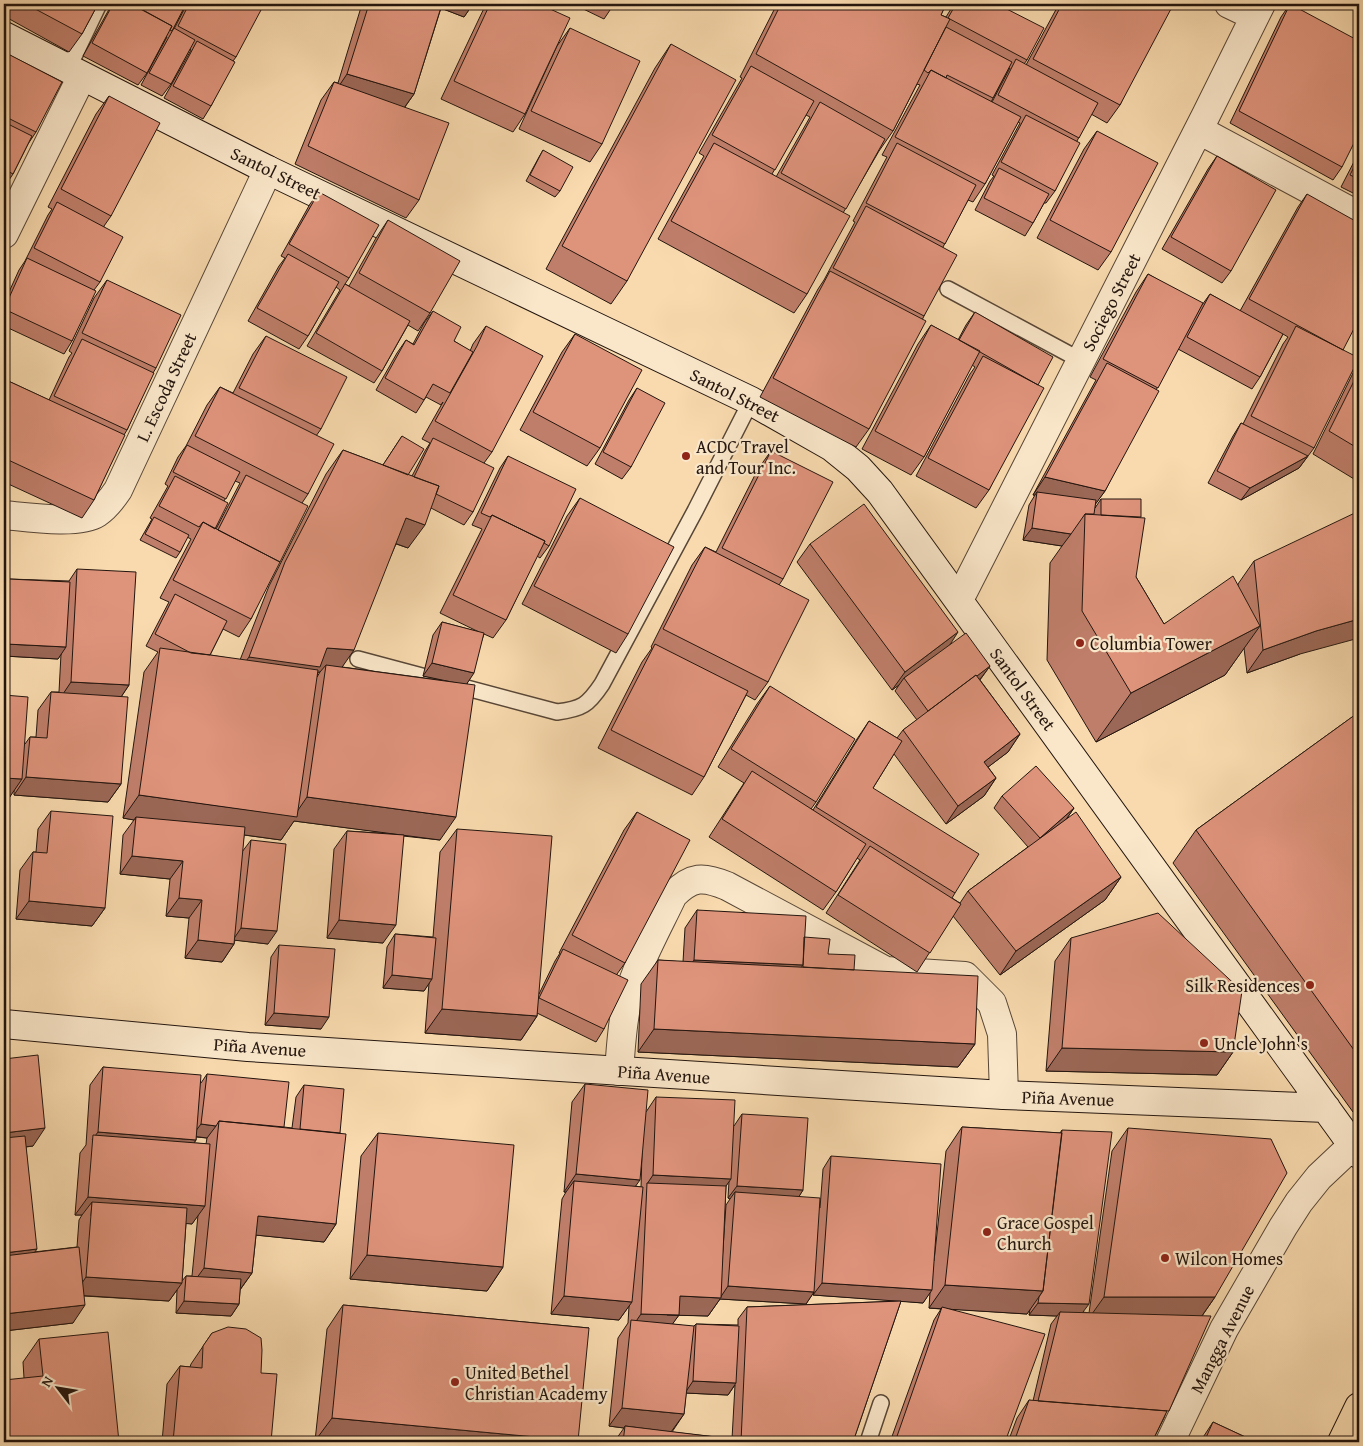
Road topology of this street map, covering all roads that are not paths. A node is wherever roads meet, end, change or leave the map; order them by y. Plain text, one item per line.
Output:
1 (99, 4) edge
2 (1229, 4) edge
3 (1257, 10) edge
4 (4, 36) edge
5 (75, 72) junction
6 (1198, 130) junction
7 (268, 170) junction
8 (1359, 216) edge
9 (4, 234) edge
10 (948, 289) edge
11 (1082, 361) junction
12 (751, 401) junction
13 (4, 515) edge
14 (959, 600) junction
15 (358, 658) edge
16 (4, 1024) edge
17 (619, 1071) junction
18 (1004, 1095) junction
19 (1326, 1108) junction
20 (1356, 1150) edge
21 (882, 1402) dead end
22 (1359, 1407) edge
23 (868, 1442) edge
24 (1170, 1442) edge
25 (1342, 1442) edge

1 - 5 lane
2 - 3 street
3 - 6 street, Sociego Street
4 - 5 street, Santol Street
5 - 7 street, Santol Street
5 - 9 street
6 - 8 street
6 - 11 street, Sociego Street
7 - 12 street, Santol Street
7 - 13 street, L. Escoda Street
10 - 11 lane
11 - 14 street, Sociego Street
12 - 14 street, Santol Street
12 - 15 lane
14 - 19 street, Santol Street
16 - 17 street, Piña Avenue
17 - 18 street, Piña Avenue
17 - 18 street
18 - 19 street, Piña Avenue
19 - 20 street, Santol Street
20 - 24 street, Mangga Avenue
21 - 23 lane
22 - 25 main road

